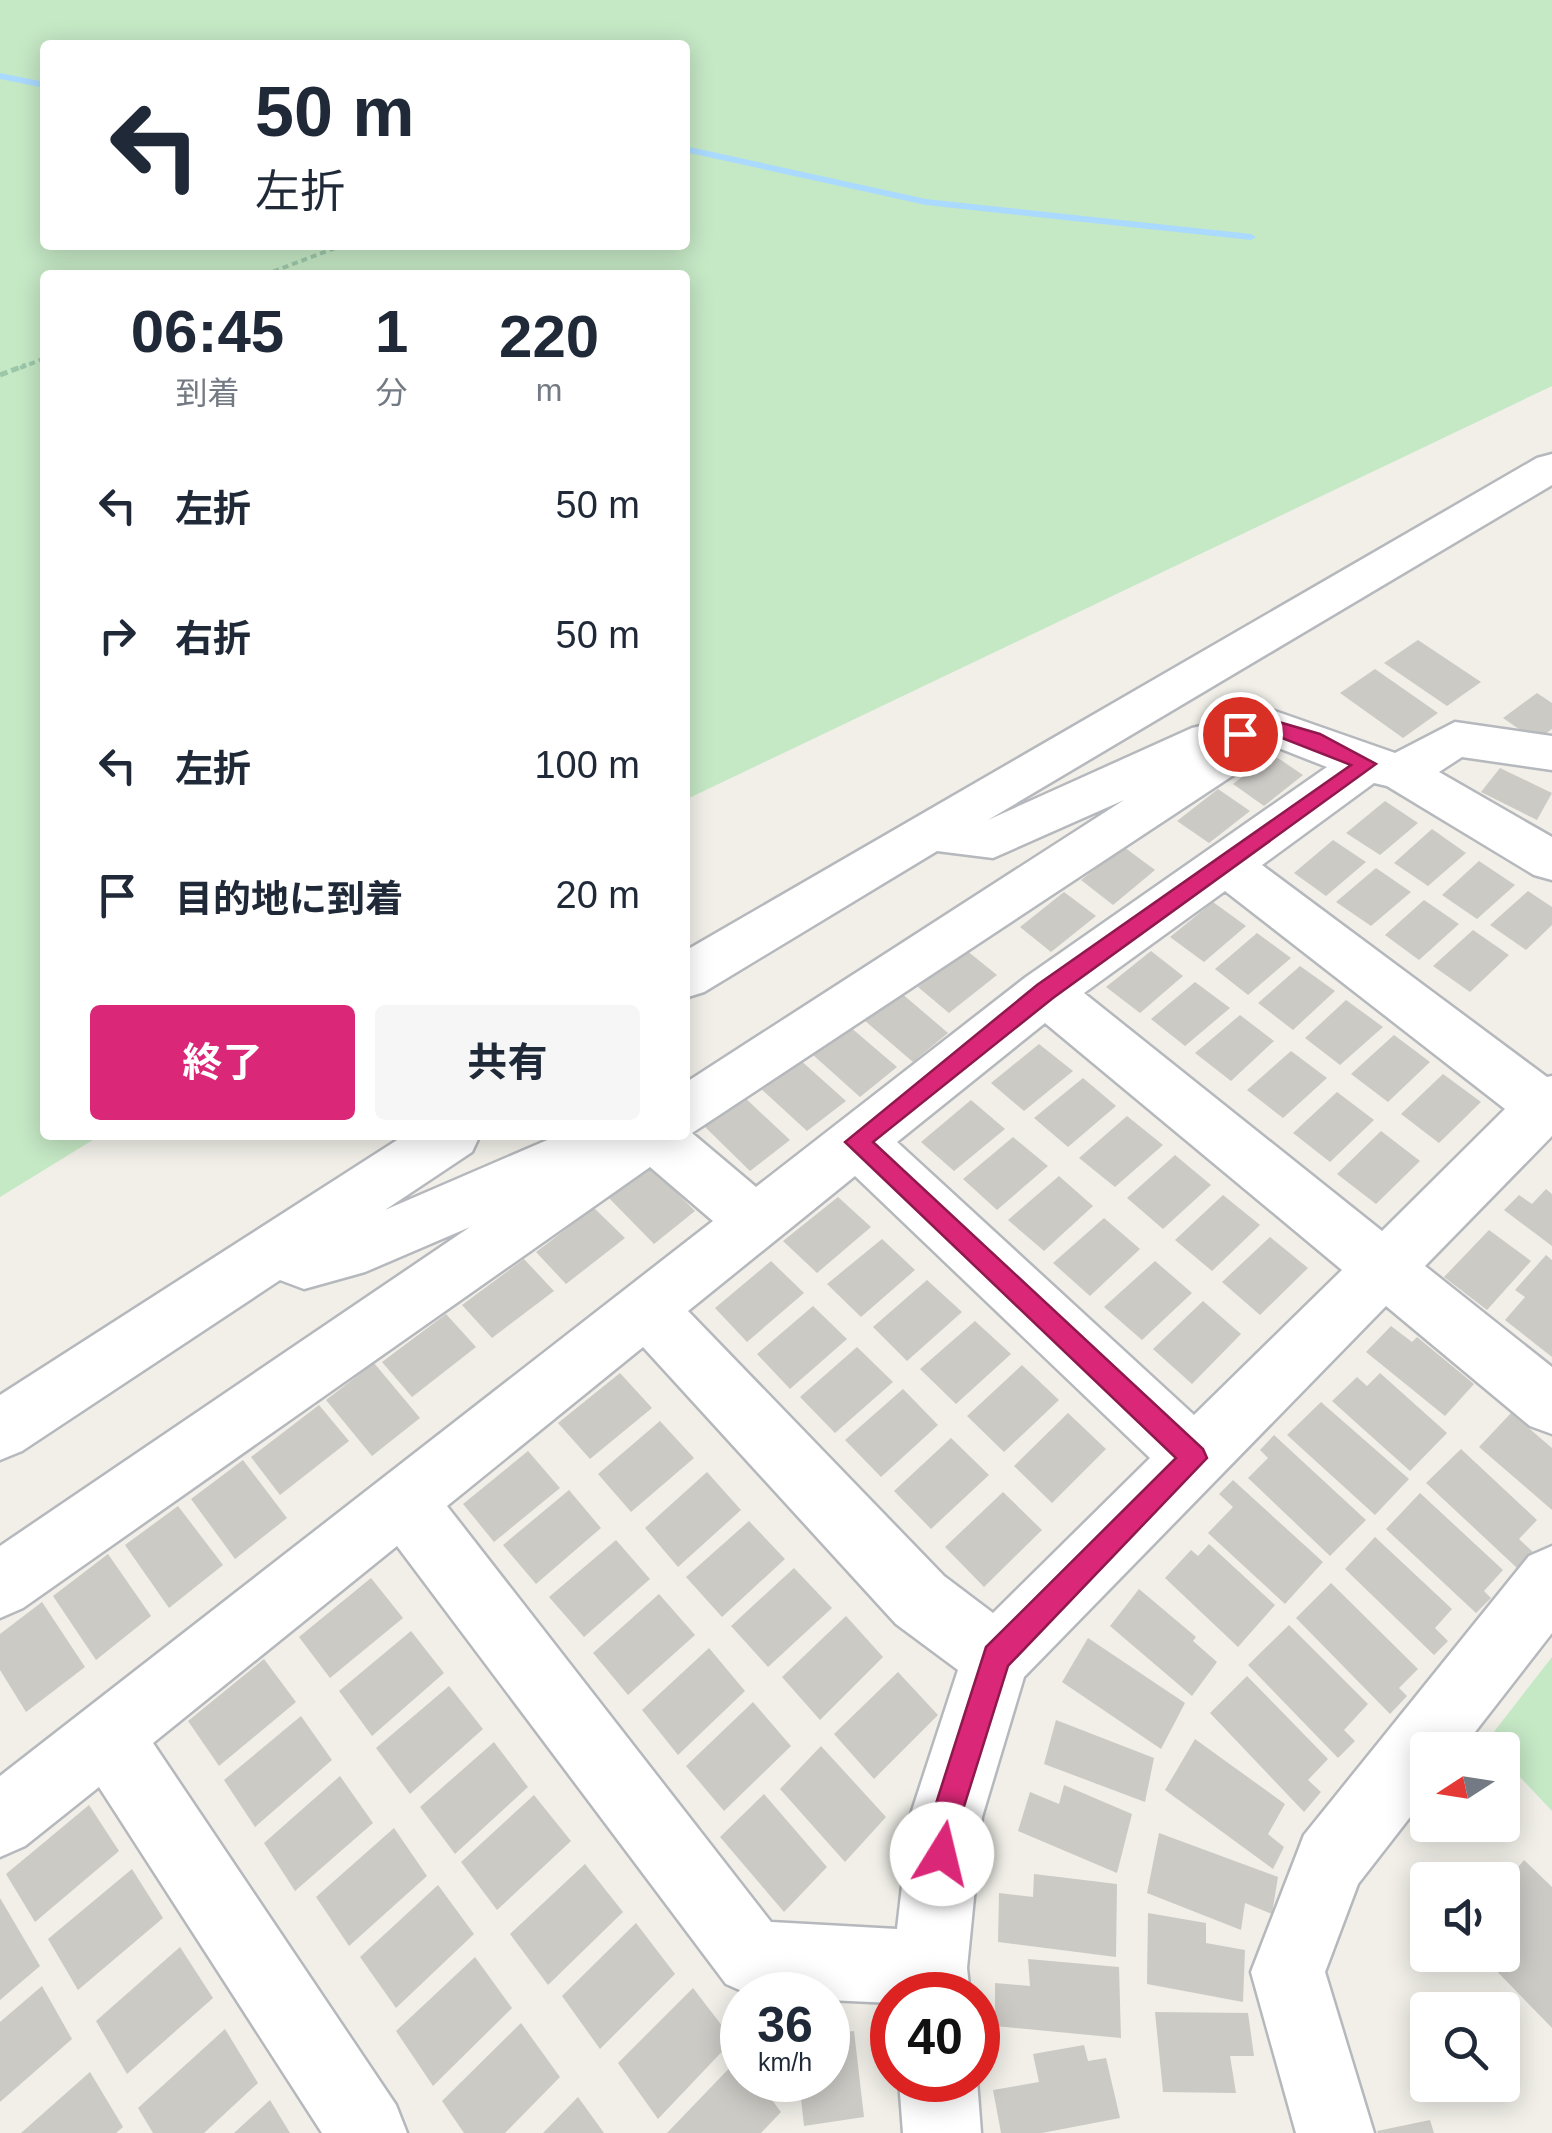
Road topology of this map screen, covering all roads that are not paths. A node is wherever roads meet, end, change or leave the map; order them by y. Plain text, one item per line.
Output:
1 (1552, 467) edge
2 (1272, 727) junction
3 (1552, 754) edge
4 (1384, 768) junction
5 (928, 831) junction
6 (1552, 862) edge
7 (1226, 864) junction
8 (690, 974) edge
9 (1045, 992) junction
10 (1548, 1103) edge
11 (690, 1109) edge
12 (444, 1140) edge
13 (626, 1140) edge
14 (644, 1140) edge
15 (657, 1140) edge
16 (857, 1142) junction
17 (756, 1222) junction
18 (274, 1251) junction
19 (1383, 1268) junction
20 (646, 1308) junction
21 (1552, 1405) edge
22 (0, 1430) edge
23 (1194, 1458) junction
24 (403, 1501) junction
25 (1552, 1579) edge
26 (0, 1585) edge
27 (996, 1657) junction
28 (108, 1736) junction
29 (0, 1822) edge
30 (932, 1972) edge
31 (870, 1974) edge
32 (940, 2102) edge
33 (368, 2133) edge
34 (942, 2133) edge
35 (1336, 2133) edge

1 - 5 street
2 - 4 street
2 - 5 street
2 - 11 street
3 - 4 street
4 - 6 street
4 - 7 street
5 - 8 street
7 - 9 street
7 - 10 street
9 - 16 street
9 - 19 street
10 - 19 street
12 - 18 street
13 - 18 street
14 - 26 street
15 - 17 street
16 - 17 street
16 - 23 street
17 - 20 street
18 - 22 street
19 - 21 street
19 - 23 street
20 - 24 street
20 - 27 street
23 - 27 street
24 - 28 street
24 - 31 street
25 - 35 street
27 - 30 street
28 - 29 street
28 - 33 street
32 - 34 street

